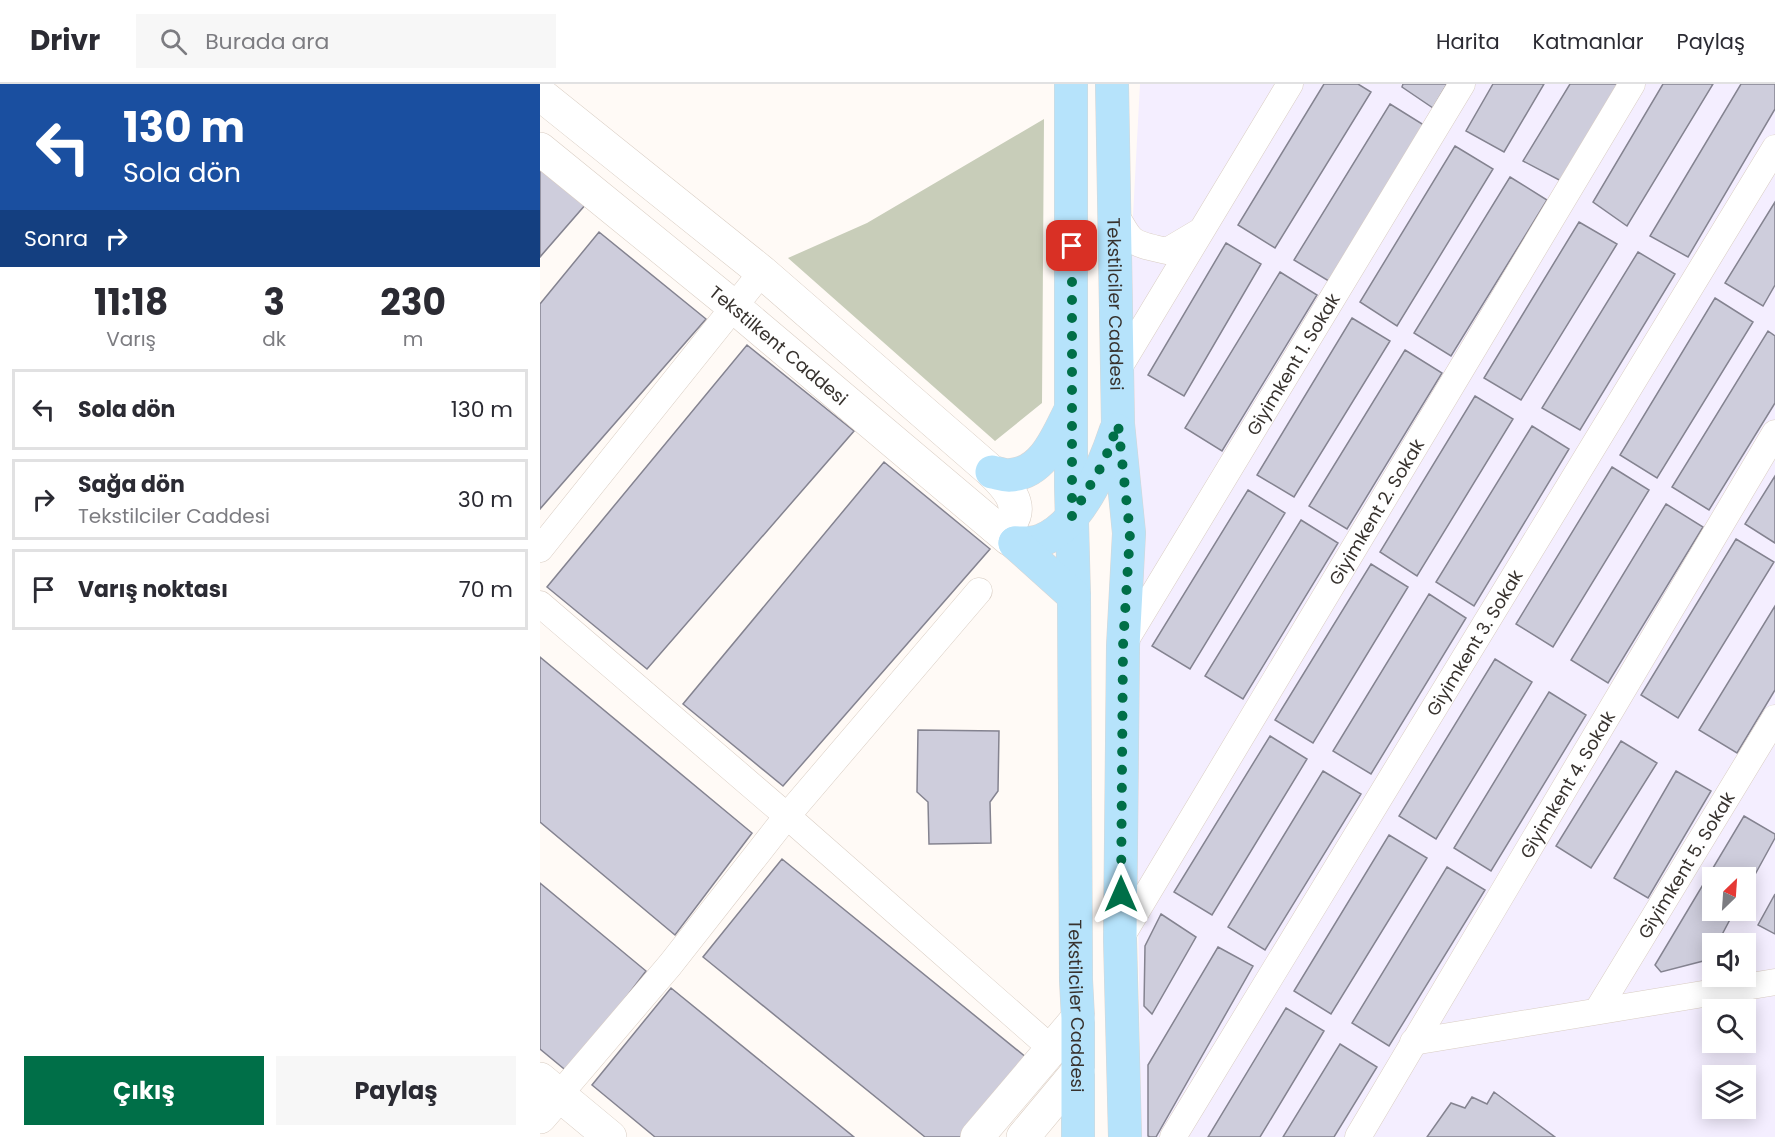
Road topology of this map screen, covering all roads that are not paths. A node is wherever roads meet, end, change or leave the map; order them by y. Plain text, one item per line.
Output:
1 (1071, 84) edge
2 (1112, 84) edge
3 (1290, 84) edge
4 (1462, 84) edge
5 (1632, 84) edge
6 (540, 94) edge
7 (1775, 148) edge
8 (540, 149) edge
9 (1114, 211) junction
10 (1202, 230) junction
11 (762, 272) junction
12 (733, 306) junction
13 (1117, 371) junction
14 (1072, 408) junction
15 (1118, 424) junction
16 (1775, 433) edge
17 (992, 472) junction
18 (1072, 516) junction
19 (1004, 534) junction
20 (540, 549) edge
21 (979, 591) dead end
22 (1074, 596) junction
23 (540, 604) edge
24 (1123, 646) junction
25 (1775, 718) edge
26 (787, 816) junction
27 (1120, 939) junction
28 (1775, 982) edge
29 (1597, 1011) junction
30 (1078, 1018) junction
31 (1413, 1042) junction
32 (1052, 1049) junction
33 (1078, 1071) junction
34 (545, 1103) edge
35 (560, 1137) edge
36 (610, 1137) edge
37 (977, 1137) edge
38 (1023, 1137) edge
39 (1078, 1137) edge
40 (1125, 1137) edge
41 (1173, 1137) edge
42 (1358, 1137) edge

1 - 14 main road, Tekstilciler Caddesi
2 - 9 main road, Tekstilciler Caddesi
3 - 10 street
4 - 24 street, Giyimkent 1. Sokak
5 - 27 street, Giyimkent 2. Sokak
6 - 11 main road
7 - 41 street, Giyimkent 3. Sokak
8 - 12 main road, Tekstilkent Caddesi
9 - 10 street
9 - 13 main road, Tekstilciler Caddesi
10 - 13 street
11 - 12 street
11 - 17 main road
12 - 19 main road, Tekstilkent Caddesi
12 - 20 street
13 - 15 main road, Tekstilciler Caddesi
14 - 17 main road
14 - 18 main road, Tekstilciler Caddesi
15 - 18 main road
15 - 24 main road, Tekstilciler Caddesi
16 - 31 street, Giyimkent 4. Sokak
17 - 19 main road
18 - 19 main road
18 - 22 main road, Tekstilciler Caddesi
19 - 22 main road
21 - 26 street
22 - 30 main road, Tekstilciler Caddesi
23 - 26 street
24 - 27 main road, Tekstilciler Caddesi
25 - 29 street, Giyimkent 5. Sokak
26 - 32 street
26 - 34 street
27 - 40 main road, Tekstilciler Caddesi
28 - 29 street
29 - 31 street
30 - 32 main road
30 - 33 main road, Tekstilciler Caddesi
31 - 42 street, Giyimkent 4. Sokak
32 - 37 main road
33 - 38 main road
33 - 39 main road, Tekstilciler Caddesi
34 - 35 main road
34 - 36 main road

